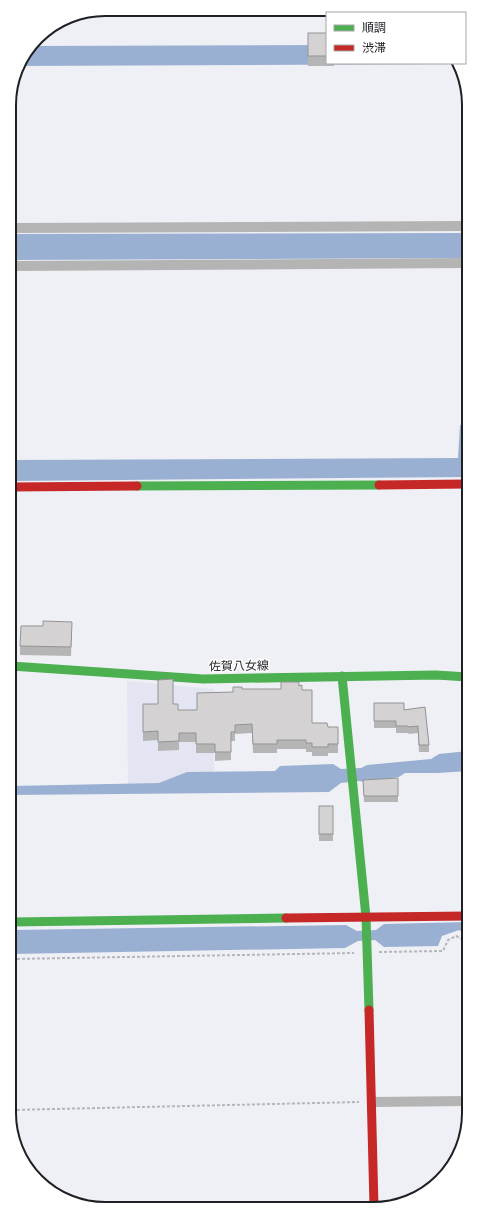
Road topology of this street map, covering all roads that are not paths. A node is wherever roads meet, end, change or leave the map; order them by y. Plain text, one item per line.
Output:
1 (462, 226) edge
2 (16, 228) edge
3 (462, 264) edge
4 (16, 266) edge
5 (462, 484) edge
6 (16, 487) edge
7 (16, 666) edge
8 (342, 676) junction
9 (462, 677) edge
10 (462, 916) edge
11 (367, 921) junction
12 (16, 922) edge
13 (462, 1101) edge
14 (372, 1102) junction
15 (374, 1202) edge

1 - 2 street
3 - 4 street
5 - 6 street
7 - 8 street, 佐賀八女線
8 - 9 street, 佐賀八女線
8 - 11 street
10 - 11 street
11 - 12 street
11 - 14 street
13 - 14 street
14 - 15 street

